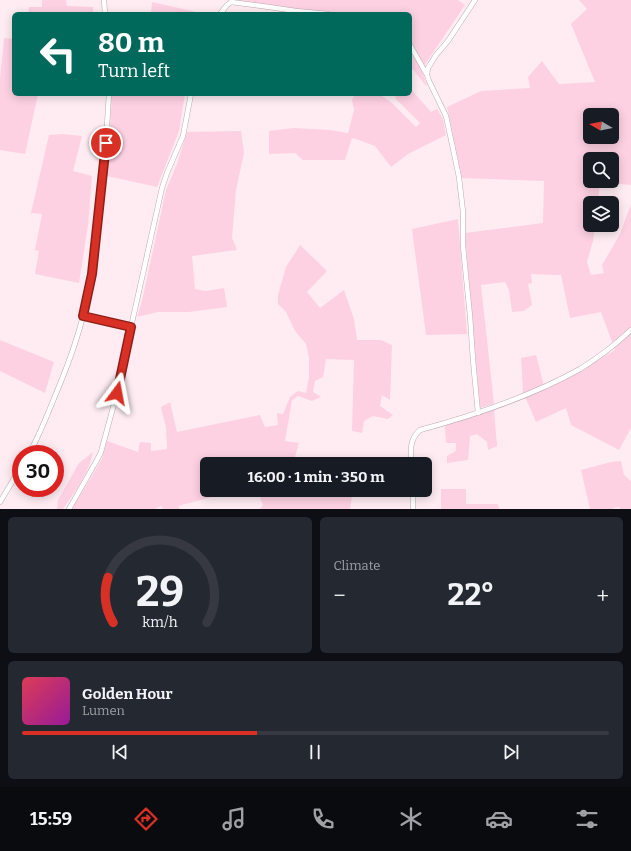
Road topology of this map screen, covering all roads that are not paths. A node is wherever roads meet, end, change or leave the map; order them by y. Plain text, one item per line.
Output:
1 (104, 0) edge
2 (475, 0) edge
3 (232, 1) edge
4 (105, 12) edge
5 (222, 12) edge
6 (307, 12) edge
7 (412, 49) edge
8 (427, 75) junction
9 (109, 96) edge
10 (191, 96) edge
11 (83, 316) junction
12 (131, 327) junction
13 (631, 330) edge
14 (478, 413) junction
15 (33, 445) edge
16 (411, 457) edge
17 (12, 482) edge
18 (413, 497) edge
19 (0, 502) edge
20 (68, 509) edge
21 (413, 509) edge

1 - 4 street
2 - 8 street
3 - 5 street
3 - 6 street
7 - 8 street
8 - 14 street
9 - 11 street
10 - 12 street
11 - 12 street
11 - 15 street
12 - 20 street
13 - 14 street
14 - 16 street
17 - 19 street
18 - 21 street

